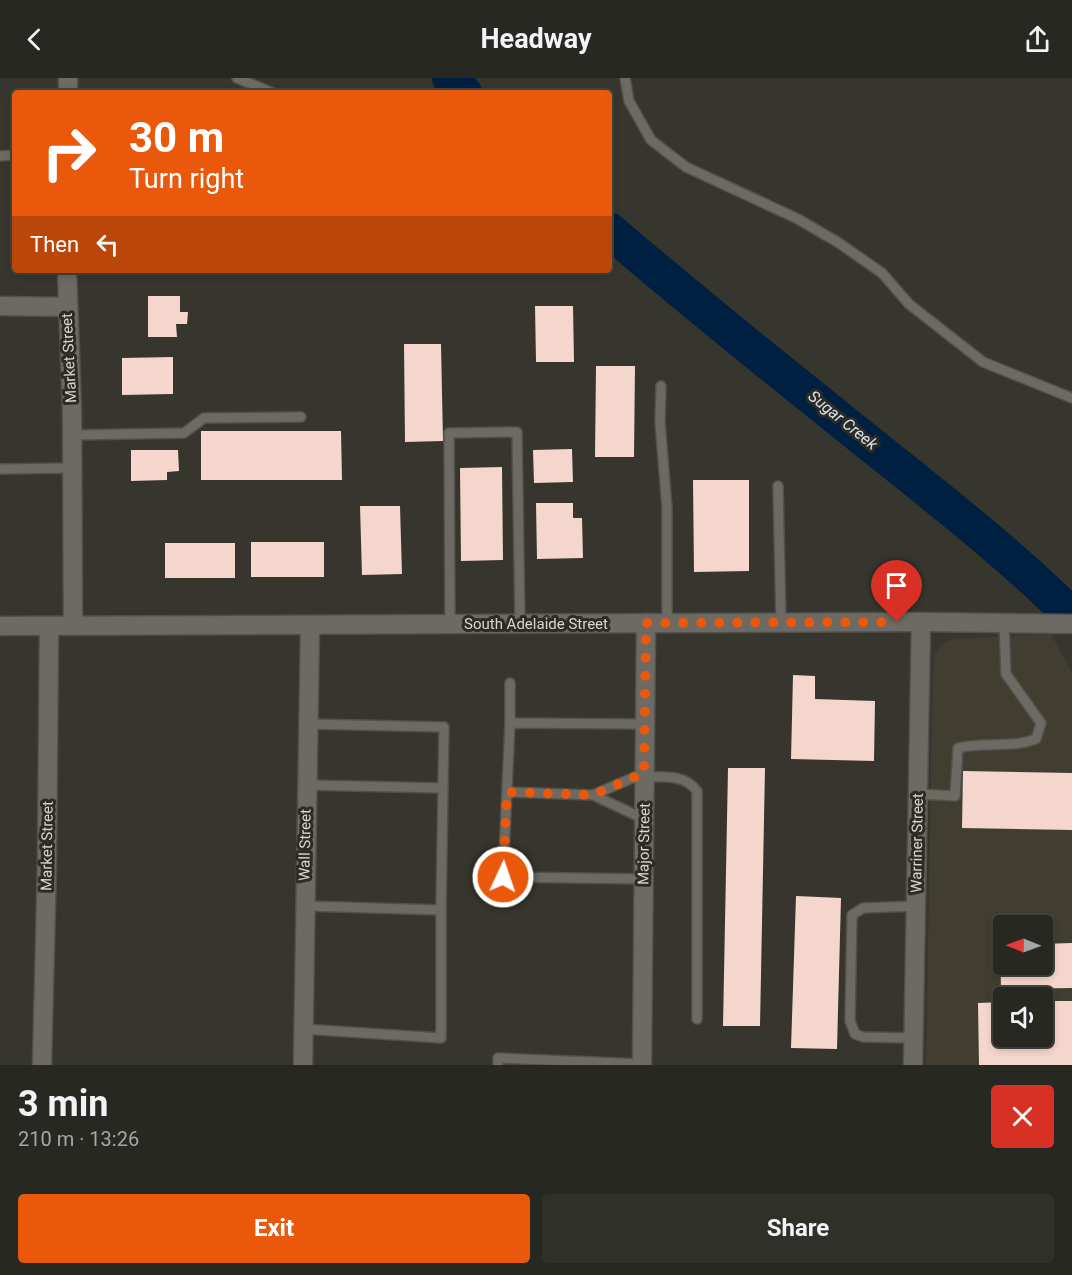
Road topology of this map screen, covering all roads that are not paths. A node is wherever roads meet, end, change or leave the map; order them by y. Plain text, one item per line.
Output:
1 (237, 78) edge
2 (625, 78) edge
3 (266, 90) edge
4 (68, 273) edge
5 (0, 306) edge
6 (67, 306) junction
7 (661, 386) dead end
8 (1072, 398) edge
9 (301, 417) dead end
10 (72, 435) junction
11 (72, 468) junction
12 (0, 469) edge
13 (778, 486) dead end
14 (781, 622) junction
15 (921, 622) junction
16 (646, 623) junction
17 (667, 623) junction
18 (450, 624) junction
19 (520, 624) junction
20 (1004, 624) junction
21 (1072, 624) edge
22 (73, 625) junction
23 (310, 625) junction
24 (0, 626) edge
25 (49, 626) junction
26 (510, 683) dead end
27 (510, 723) junction
28 (308, 724) junction
29 (645, 724) junction
30 (644, 775) junction
31 (306, 785) junction
32 (443, 788) junction
33 (507, 792) junction
34 (918, 794) junction
35 (593, 795) junction
36 (644, 819) junction
37 (644, 879) junction
38 (304, 906) junction
39 (916, 906) junction
40 (441, 910) junction
41 (697, 1019) dead end
42 (304, 1029) junction
43 (914, 1038) junction
44 (642, 1064) edge
45 (42, 1065) edge
46 (303, 1065) edge
47 (498, 1065) edge
48 (913, 1065) edge

1 - 3 lane
2 - 8 lane
4 - 6 street, Market Street
5 - 6 street
6 - 10 street, Market Street
7 - 17 lane
9 - 10 lane
10 - 11 street, Market Street
11 - 12 lane
11 - 22 street, Market Street
13 - 14 lane
14 - 15 street, South Adelaide Street
14 - 17 street, South Adelaide Street
15 - 20 street, South Adelaide Street
15 - 34 street, Warriner Street
16 - 17 street, South Adelaide Street
16 - 19 street, South Adelaide Street
16 - 29 street, Major Street
18 - 19 street, South Adelaide Street
18 - 19 lane
18 - 23 street, South Adelaide Street
20 - 21 street, South Adelaide Street
20 - 34 lane
22 - 23 street, South Adelaide Street
22 - 25 street, South Adelaide Street
23 - 28 street, Wall Street
24 - 25 street, South Adelaide Street
25 - 45 street, Market Street
26 - 27 lane
27 - 29 lane
27 - 33 lane
28 - 31 street, Wall Street
28 - 32 lane
29 - 30 street, Major Street
30 - 35 lane
30 - 36 street, Major Street
30 - 41 lane
31 - 32 lane
31 - 38 street, Wall Street
32 - 40 lane
33 - 35 lane
33 - 37 lane
34 - 39 street, Warriner Street
35 - 36 lane
36 - 37 street, Major Street
37 - 44 street, Major Street
38 - 40 lane
38 - 42 street, Wall Street
39 - 43 street, Warriner Street
39 - 43 lane
40 - 42 lane
42 - 46 street, Wall Street
43 - 48 street, Warriner Street
44 - 47 lane

